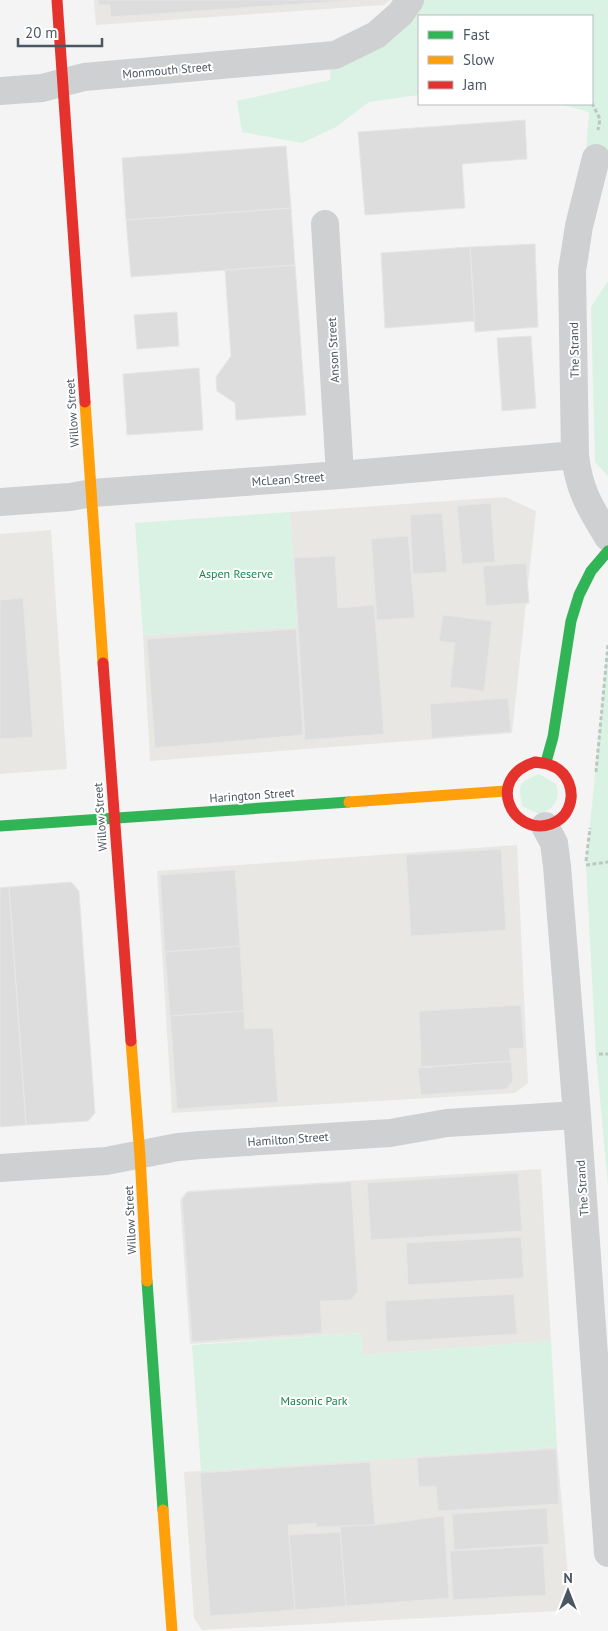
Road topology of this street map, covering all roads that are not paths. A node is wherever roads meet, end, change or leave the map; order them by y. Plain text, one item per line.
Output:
1 (57, 0) edge
2 (410, 0) edge
3 (63, 83) junction
4 (0, 91) edge
5 (596, 158) dead end
6 (325, 224) dead end
7 (575, 455) junction
8 (340, 475) junction
9 (92, 493) junction
10 (0, 502) edge
11 (608, 537) edge
12 (608, 551) edge
13 (546, 762) junction
14 (506, 791) junction
15 (114, 818) junction
16 (0, 826) edge
17 (544, 826) junction
18 (577, 1115) junction
19 (140, 1156) junction
20 (0, 1168) edge
21 (608, 1553) edge
22 (172, 1631) edge

1 - 3 street, Willow Street
2 - 3 street, Monmouth Street
3 - 4 street, Monmouth Street
3 - 9 street, Willow Street
5 - 7 street, The Strand
6 - 8 street, Anson Street
7 - 8 street, McLean Street
7 - 11 street, The Strand
8 - 9 street, McLean Street
9 - 10 street, McLean Street
9 - 15 street, Willow Street
12 - 13 street
13 - 14 street
13 - 17 street
14 - 15 street, Harington Street
14 - 17 street
15 - 16 street, Harington Street
15 - 19 street, Willow Street
17 - 18 street, The Strand
18 - 19 street, Hamilton Street
18 - 21 street, The Strand
19 - 20 street, Hamilton Street
19 - 22 street, Willow Street

